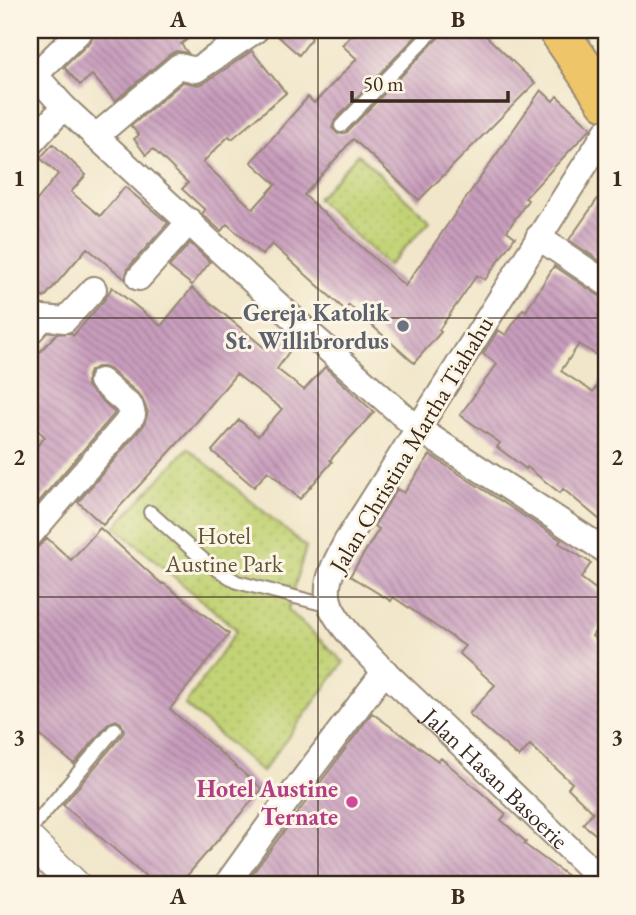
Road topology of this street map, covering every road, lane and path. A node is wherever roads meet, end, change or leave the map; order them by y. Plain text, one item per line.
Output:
1 (81, 30) edge
2 (256, 30) edge
3 (434, 30) edge
4 (558, 30) edge
5 (32, 72) edge
6 (606, 101) edge
7 (64, 107) junction
8 (341, 126) dead end
9 (606, 132) edge
10 (95, 137) junction
11 (30, 144) edge
12 (190, 221) junction
13 (538, 237) junction
14 (139, 278) dead end
15 (606, 283) edge
16 (94, 289) dead end
17 (30, 332) edge
18 (101, 381) dead end
19 (417, 428) junction
20 (149, 513) dead end
21 (30, 535) edge
22 (606, 551) edge
23 (331, 606) junction
24 (385, 671) junction
25 (115, 729) dead end
26 (30, 830) edge
27 (30, 841) edge
28 (606, 884) edge
29 (75, 885) edge
30 (226, 885) edge

1 - 5 street
2 - 10 street
3 - 8 lane
4 - 6 highway
5 - 7 street
7 - 10 street
7 - 11 street
9 - 13 street, Jalan Christina Martha Tiahahu
10 - 12 street
12 - 14 street
12 - 19 street
13 - 15 street
13 - 19 street, Jalan Christina Martha Tiahahu
16 - 17 street
18 - 21 street
19 - 22 street
19 - 23 street, Jalan Christina Martha Tiahahu
20 - 23 lane
23 - 24 street, Jalan Christina Martha Tiahahu
24 - 28 street, Jalan Hasan Basoerie
24 - 30 street
25 - 26 lane
27 - 29 street

